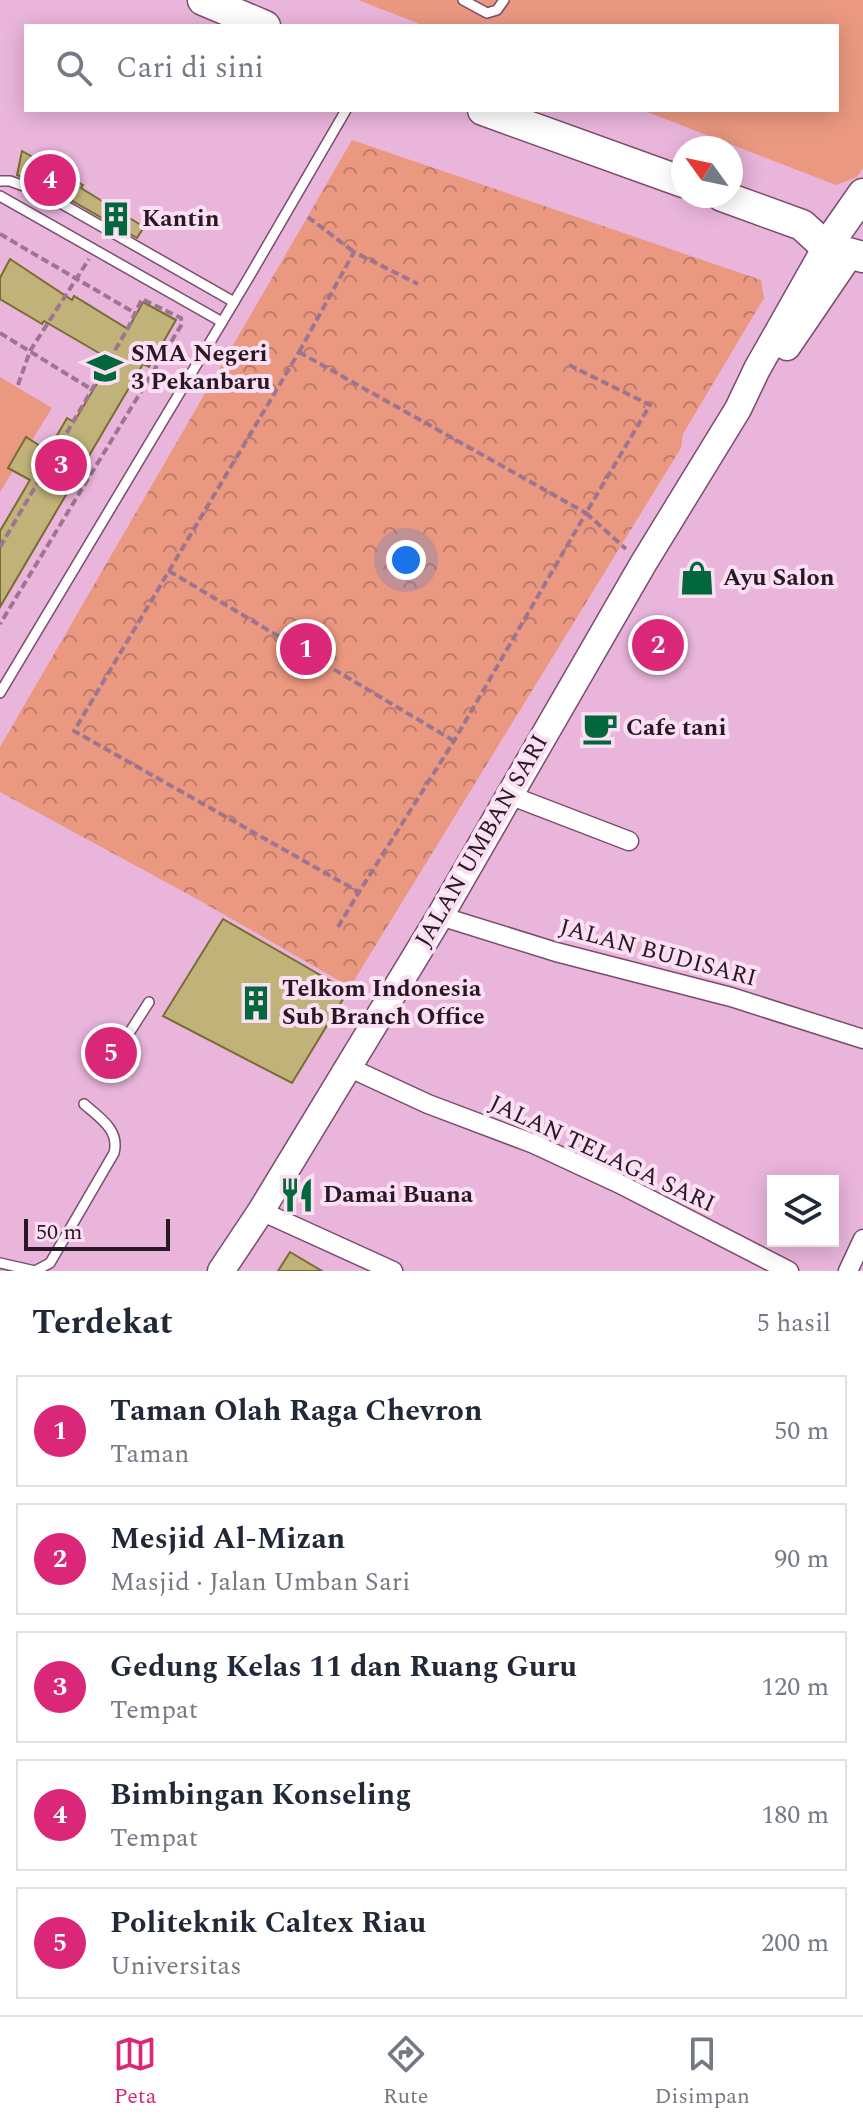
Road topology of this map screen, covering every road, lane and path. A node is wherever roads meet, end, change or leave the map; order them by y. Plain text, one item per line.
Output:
1 (203, 0) edge
2 (463, 0) edge
3 (504, 0) edge
4 (260, 24) edge
5 (345, 112) edge
6 (489, 112) edge
7 (671, 178) edge
8 (0, 181) edge
9 (863, 194) edge
10 (0, 196) edge
11 (743, 204) edge
12 (308, 217) dead end
13 (0, 234) edge
14 (851, 239) edge
15 (95, 251) junction
16 (354, 252) junction
17 (77, 278) junction
18 (418, 284) dead end
19 (234, 302) junction
20 (135, 313) junction
21 (222, 322) junction
22 (0, 333) edge
23 (30, 351) junction
24 (299, 352) junction
25 (569, 365) dead end
26 (18, 385) dead end
27 (91, 389) junction
28 (586, 513) junction
29 (0, 547) edge
30 (643, 564) junction
31 (169, 571) junction
32 (0, 624) edge
33 (0, 693) edge
34 (454, 741) junction
35 (509, 795) junction
36 (629, 841) dead end
37 (359, 892) junction
38 (440, 916) junction
39 (338, 927) dead end
40 (149, 1002) dead end
41 (863, 1039) edge
42 (110, 1063) dead end
43 (348, 1067) junction
44 (84, 1104) dead end
45 (261, 1211) junction
46 (863, 1239) edge
47 (0, 1263) edge
48 (221, 1271) edge
49 (393, 1271) edge
50 (789, 1271) edge
51 (848, 1271) edge

1 - 4 main road
2 - 3 lane
5 - 19 lane
6 - 7 main road
8 - 19 lane
9 - 14 main road
10 - 15 lane
11 - 14 main road
12 - 16 path
13 - 17 path
14 - 30 main road, JALAN UMBAN SARI
15 - 17 path
15 - 21 lane
16 - 18 path
16 - 24 path
17 - 20 path
17 - 23 path
19 - 21 lane
20 - 27 path
20 - 32 path
21 - 33 lane
22 - 23 path
23 - 26 path
23 - 27 path
24 - 28 path
24 - 31 path
25 - 28 path
27 - 29 path
28 - 30 path
28 - 34 path
30 - 35 main road, JALAN UMBAN SARI
31 - 34 path
31 - 37 path
34 - 37 path
35 - 36 street
35 - 38 main road, JALAN UMBAN SARI
37 - 39 path
38 - 41 street, JALAN BUDISARI
38 - 43 main road, JALAN UMBAN SARI
40 - 42 lane
43 - 45 main road, JALAN UMBAN SARI
43 - 50 street, JALAN TELAGA SARI
44 - 47 lane
45 - 48 main road, JALAN UMBAN SARI
45 - 49 street
46 - 51 street

